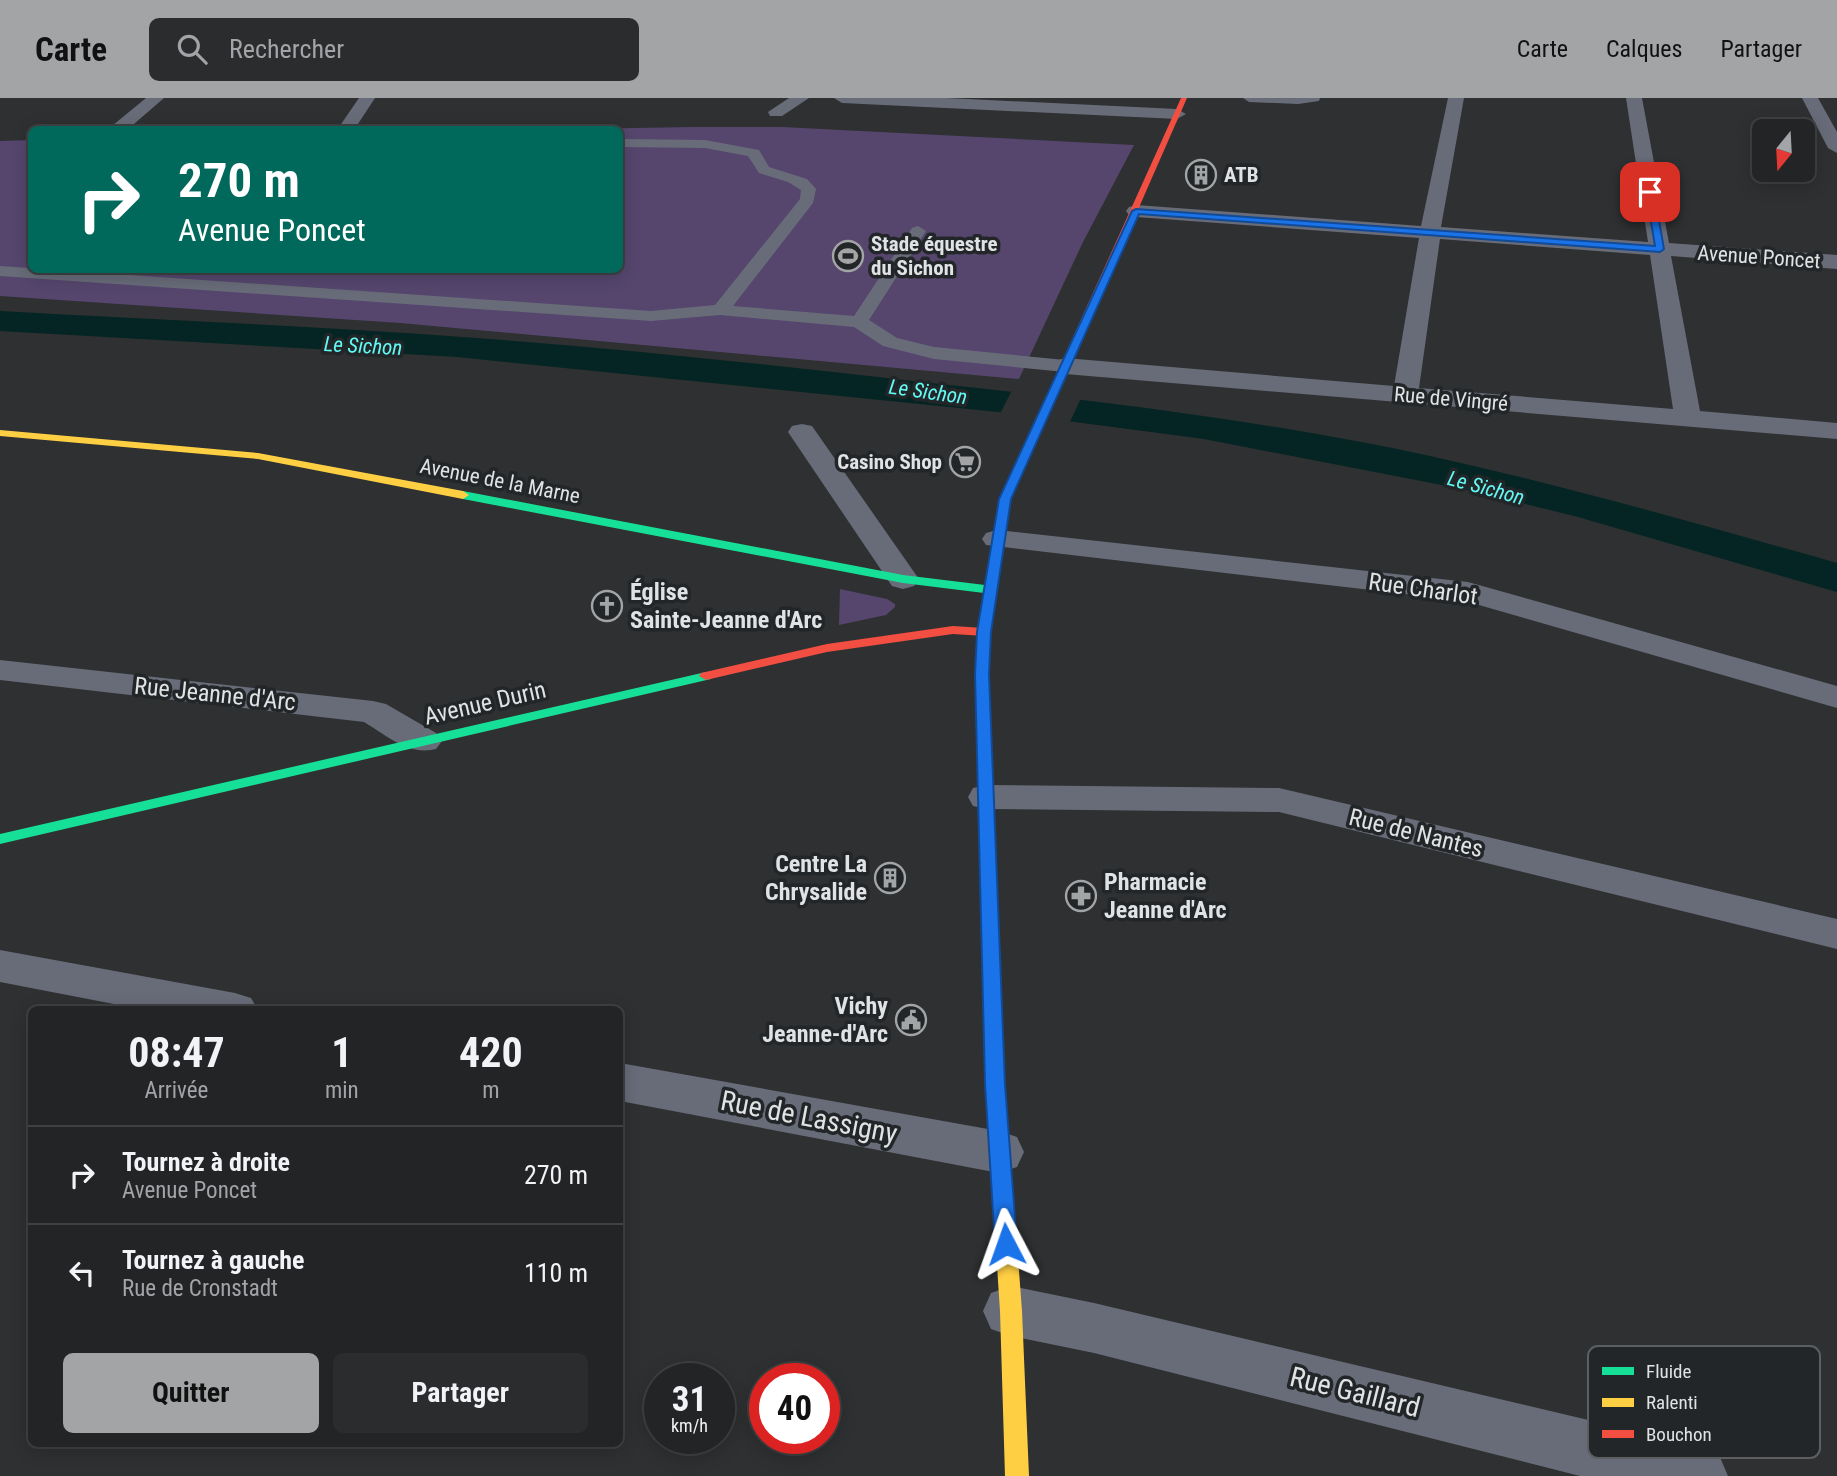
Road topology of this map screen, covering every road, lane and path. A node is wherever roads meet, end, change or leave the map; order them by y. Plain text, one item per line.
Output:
1 (156, 98) edge
2 (368, 98) edge
3 (800, 98) edge
4 (842, 98) edge
5 (1249, 98) edge
6 (1314, 98) edge
7 (1456, 98) edge
8 (1634, 98) edge
9 (1810, 98) edge
10 (1181, 106) edge
11 (775, 112) dead end
12 (121, 126) edge
13 (348, 126) edge
14 (623, 144) edge
15 (1837, 148) edge
16 (1136, 211) junction
17 (918, 231) dead end
18 (1430, 233) junction
19 (1660, 249) junction
20 (1837, 262) edge
21 (0, 271) edge
22 (28, 273) edge
23 (29, 273) edge
24 (720, 310) junction
25 (859, 323) junction
26 (1061, 375) junction
27 (1405, 395) junction
28 (1688, 419) junction
29 (1837, 431) edge
30 (802, 432) dead end
31 (0, 433) edge
32 (998, 540) junction
33 (903, 579) junction
34 (990, 590) junction
35 (984, 632) junction
36 (0, 670) edge
37 (1837, 697) edge
38 (424, 741) junction
39 (987, 797) junction
40 (0, 839) edge
41 (1837, 934) edge
42 (0, 966) edge
43 (214, 1006) edge
44 (623, 1083) edge
45 (999, 1152) junction
46 (1011, 1311) junction
47 (1588, 1449) edge
48 (1625, 1458) edge
49 (1017, 1476) edge
50 (1698, 1476) edge

1 - 12 street
2 - 13 street
3 - 11 street
4 - 10 street
5 - 6 lane
7 - 18 street
8 - 19 street
9 - 15 street
10 - 16 street
14 - 24 lane
16 - 18 street, Avenue Poncet
16 - 26 street
17 - 25 lane
18 - 19 street, Avenue Poncet
18 - 27 street
19 - 20 street, Avenue Poncet
19 - 28 street
21 - 22 lane
23 - 24 lane
24 - 25 lane
25 - 26 lane
26 - 27 street, Rue de Vingré
26 - 32 street
27 - 28 street, Rue de Vingré
28 - 29 street, Rue de Vingré
30 - 33 street
31 - 33 street, Avenue de la Marne
32 - 34 street
32 - 37 street, Rue Charlot
33 - 34 street, Avenue de la Marne
34 - 35 street
35 - 38 street, Avenue Durin
35 - 39 street
36 - 38 street, Rue Jeanne d'Arc
38 - 40 street, Avenue Durin
39 - 41 street, Rue de Nantes
39 - 45 street
42 - 43 street
44 - 45 street, Rue de Lassigny
45 - 46 street
46 - 47 street, Rue Gaillard
46 - 49 street
48 - 50 street, Rue Gaillard

